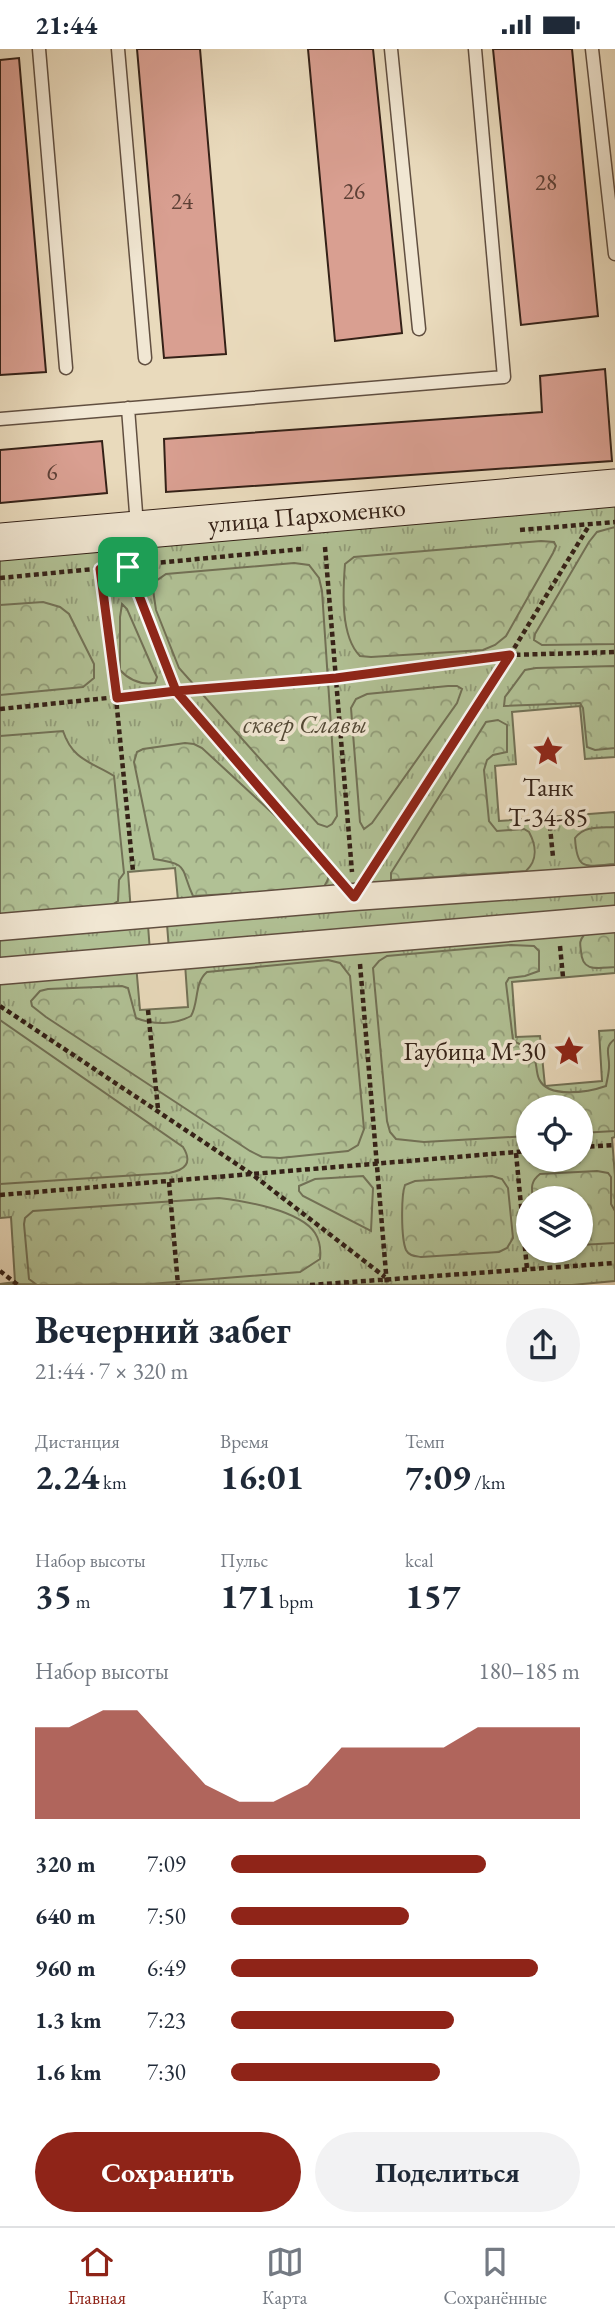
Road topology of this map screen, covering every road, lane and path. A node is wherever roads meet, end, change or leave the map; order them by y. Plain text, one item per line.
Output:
1 (39, 49) edge
2 (118, 49) edge
3 (391, 49) edge
4 (475, 49) edge
5 (592, 49) edge
6 (615, 254) edge
7 (419, 329) dead end
8 (145, 358) dead end
9 (66, 368) dead end
10 (128, 408) junction
11 (0, 419) edge
12 (615, 488) edge
13 (615, 522) edge
14 (590, 524) junction
15 (137, 530) junction
16 (506, 531) dead end
17 (0, 542) edge
18 (325, 547) dead end
19 (128, 567) junction
20 (100, 569) junction
21 (0, 578) edge
22 (615, 652) edge
23 (510, 655) junction
24 (176, 691) junction
25 (117, 698) junction
26 (0, 709) edge
27 (134, 871) dead end
28 (615, 879) edge
29 (354, 897) junction
30 (615, 919) edge
31 (0, 927) edge
32 (0, 971) edge
33 (0, 1006) edge
34 (149, 1010) dead end
35 (158, 1110) junction
36 (615, 1145) edge
37 (593, 1146) edge
38 (516, 1153) edge
39 (518, 1172) edge
40 (253, 1175) junction
41 (169, 1182) junction
42 (0, 1195) edge
43 (615, 1263) edge
44 (527, 1269) junction
45 (0, 1271) edge
46 (386, 1278) junction
47 (18, 1285) edge
48 (178, 1285) edge
49 (310, 1285) edge

1 - 9 lane
2 - 8 lane
3 - 7 lane
4 - 10 lane
5 - 6 lane
10 - 11 lane
10 - 15 lane
12 - 15 street, улица Пархоменко
13 - 14 path
14 - 16 path
14 - 23 path
15 - 17 street, улица Пархоменко
18 - 19 path
19 - 20 path
19 - 24 path
20 - 21 path
20 - 25 path
22 - 23 path
23 - 24 path
23 - 29 path
24 - 25 path
24 - 29 path
25 - 26 path
25 - 27 path
28 - 29 street
29 - 31 street
30 - 32 street
33 - 35 path
34 - 35 path
35 - 40 path
36 - 37 path
38 - 40 path
39 - 44 path
40 - 41 path
40 - 46 path
41 - 42 path
41 - 48 path
43 - 44 path
44 - 46 path
45 - 47 path
46 - 49 path

